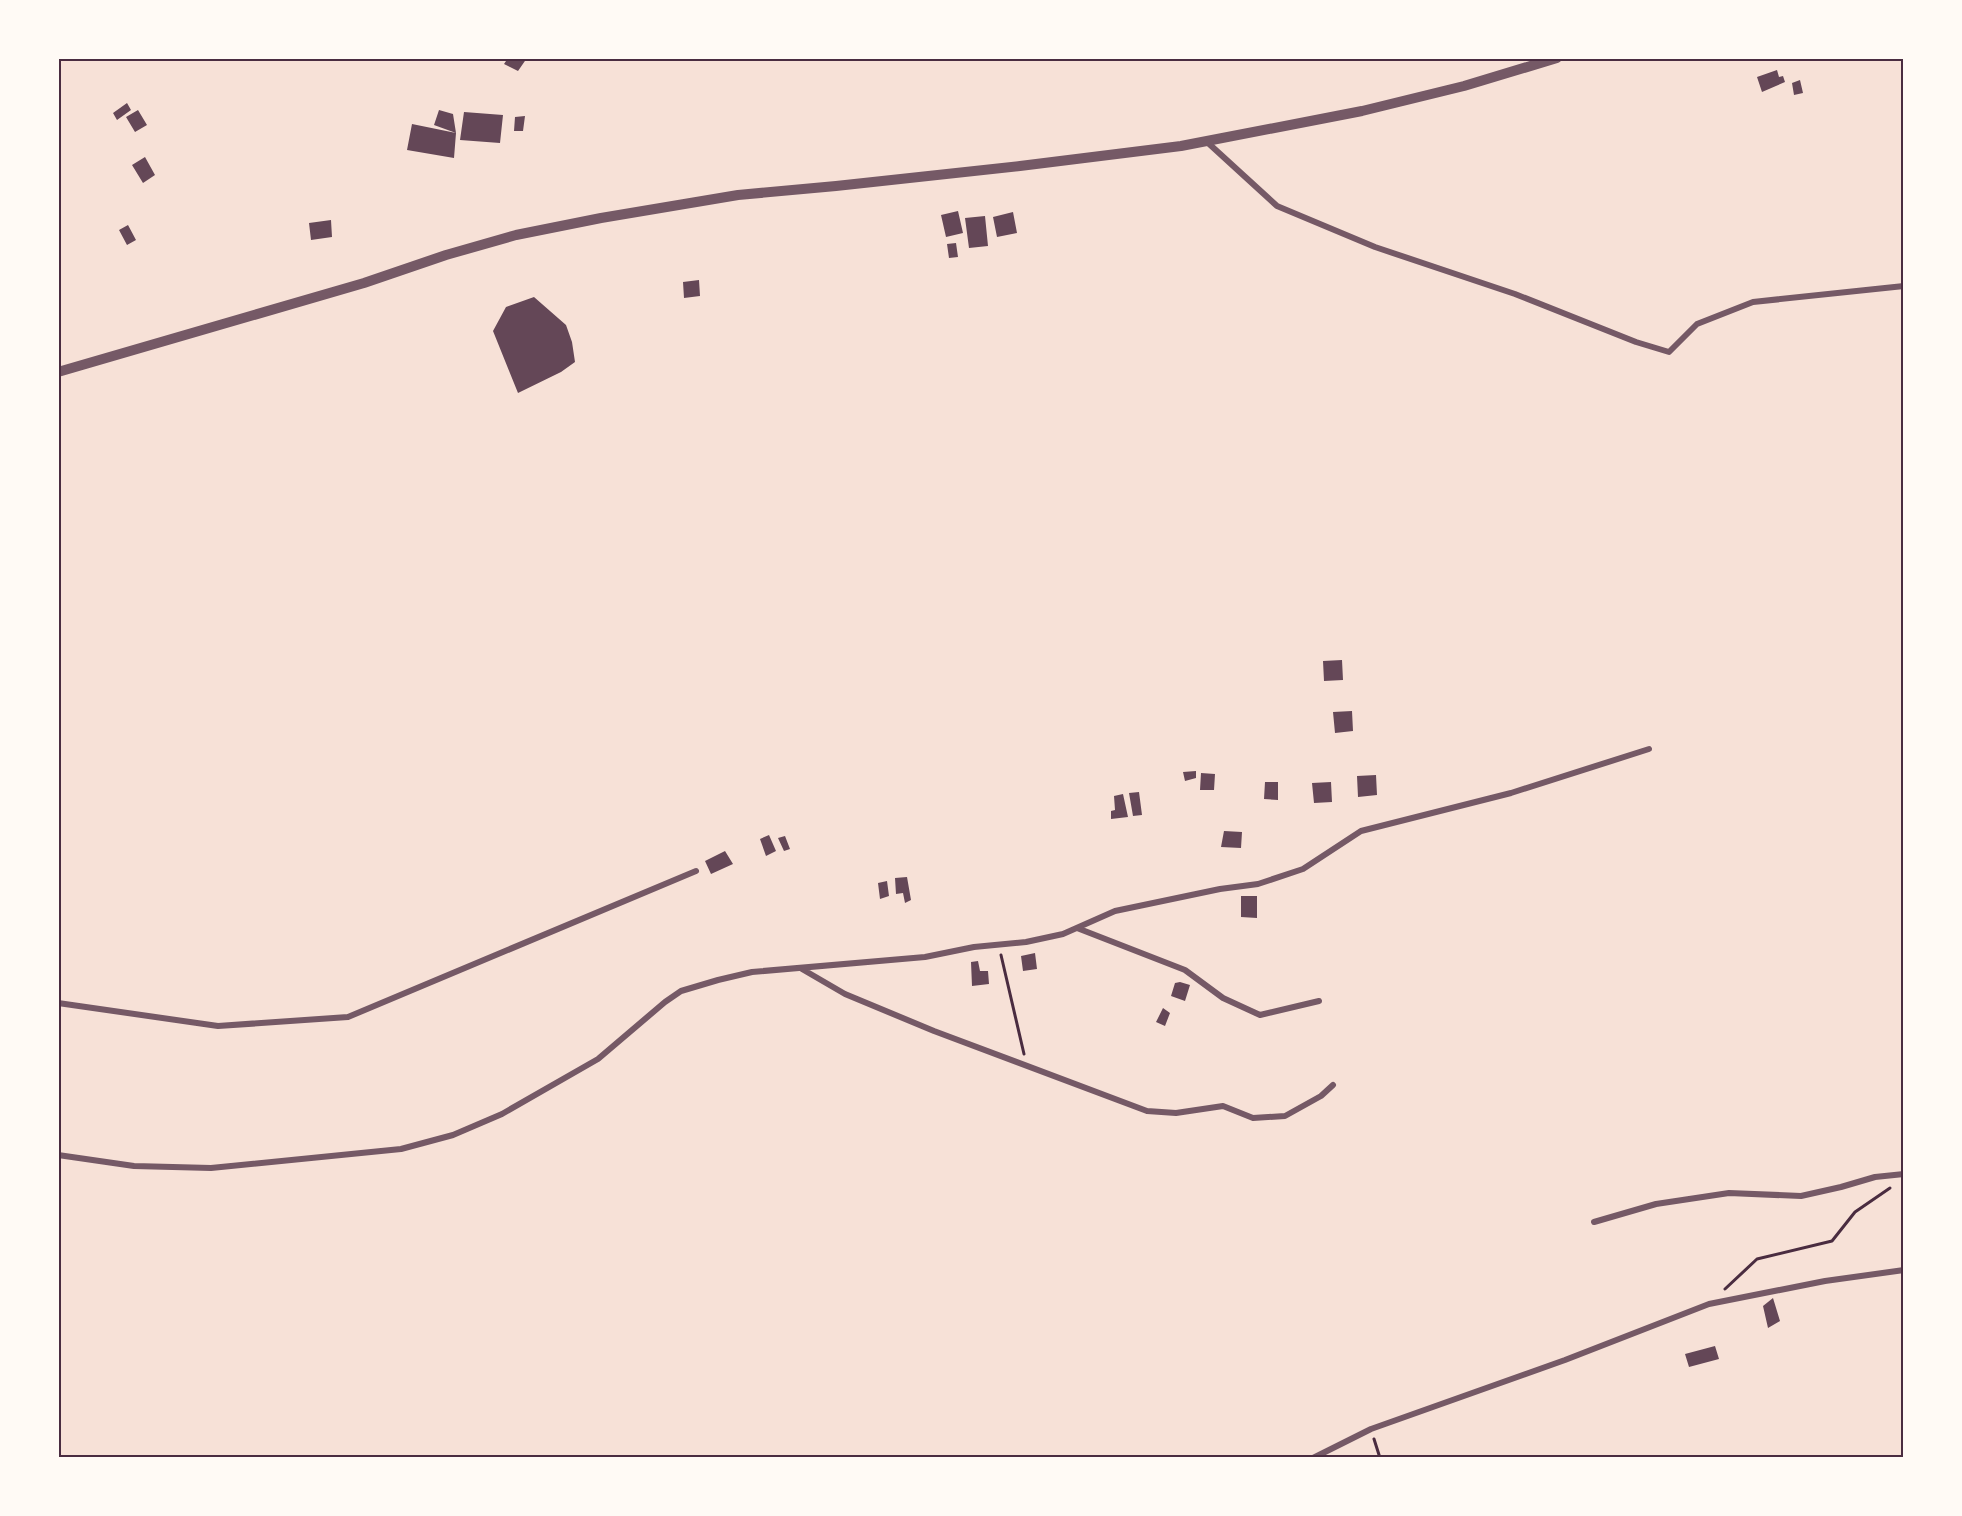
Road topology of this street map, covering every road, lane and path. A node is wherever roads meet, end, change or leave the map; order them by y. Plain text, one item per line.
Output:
1 (1557, 58) edge
2 (1207, 142) junction
3 (1904, 286) edge
4 (58, 372) edge
5 (1649, 749) dead end
6 (696, 871) dead end
7 (1076, 928) junction
8 (999, 945) junction
9 (801, 968) junction
10 (1319, 1001) dead end
11 (58, 1003) edge
12 (1025, 1064) junction
13 (1333, 1085) dead end
14 (58, 1155) edge
15 (1904, 1174) edge
16 (1894, 1185) dead end
17 (1594, 1222) dead end
18 (1904, 1270) edge
19 (1709, 1304) junction
20 (1371, 1429) junction
21 (1313, 1458) edge
22 (1380, 1458) edge

1 - 2 street
2 - 3 street
2 - 4 street
5 - 7 street
6 - 11 street
7 - 8 street
7 - 10 street
8 - 9 street
8 - 12 path
9 - 12 street
9 - 14 street
12 - 13 street
15 - 17 street
16 - 19 path
18 - 19 street
19 - 20 street
20 - 21 street
20 - 22 path

